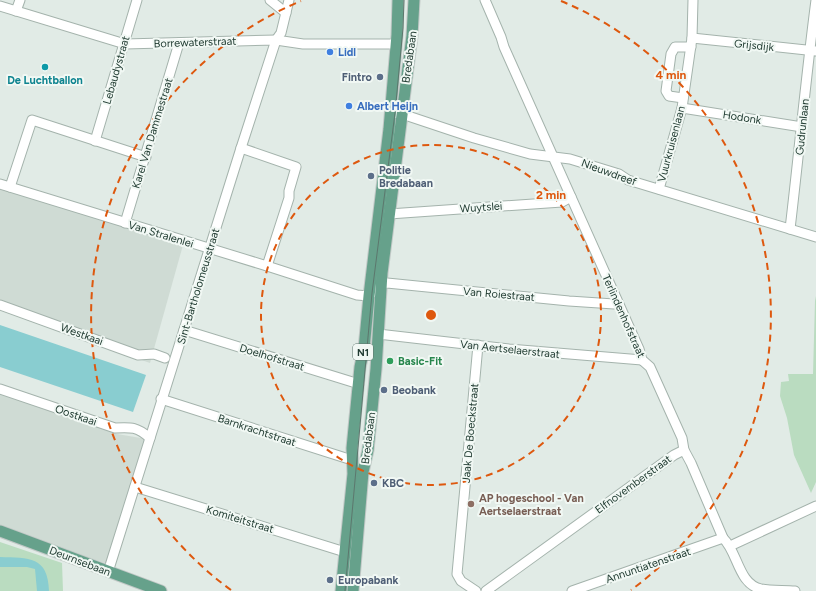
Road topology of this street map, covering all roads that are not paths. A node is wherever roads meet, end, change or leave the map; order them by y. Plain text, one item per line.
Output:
1 (20, 0) edge
2 (137, 0) edge
3 (270, 0) edge
4 (289, 0) edge
5 (398, 0) edge
6 (414, 0) edge
7 (485, 0) edge
8 (693, 0) edge
9 (816, 0) edge
10 (0, 6) edge
11 (16, 11) junction
12 (286, 13) junction
13 (276, 40) junction
14 (692, 42) junction
15 (179, 43) junction
16 (125, 44) junction
17 (396, 44) junction
18 (813, 51) edge
19 (683, 98) junction
20 (682, 108) junction
21 (390, 113) junction
22 (402, 114) junction
23 (802, 127) junction
24 (95, 140) junction
25 (241, 148) junction
26 (146, 157) junction
27 (553, 157) junction
28 (0, 184) edge
29 (10, 187) junction
30 (659, 189) junction
31 (571, 197) junction
32 (389, 214) junction
33 (124, 223) junction
34 (790, 229) junction
35 (816, 237) edge
36 (210, 249) junction
37 (267, 266) junction
38 (381, 284) junction
39 (369, 296) junction
40 (618, 303) junction
41 (0, 305) edge
42 (184, 330) junction
43 (378, 334) junction
44 (478, 345) junction
45 (165, 358) dead end
46 (642, 360) junction
47 (359, 384) junction
48 (0, 389) edge
49 (161, 399) junction
50 (150, 438) junction
51 (684, 450) junction
52 (352, 460) junction
53 (135, 487) junction
54 (816, 506) edge
55 (0, 531) edge
56 (723, 538) junction
57 (730, 546) junction
58 (345, 552) junction
59 (108, 572) junction
60 (473, 589) edge
61 (773, 590) edge
62 (161, 591) edge
63 (341, 591) edge
64 (353, 591) edge
65 (486, 591) edge
66 (572, 591) edge
67 (796, 591) edge

1 - 11 street
2 - 16 street, Lebaudystraat
3 - 12 street
4 - 12 street, Sint-Bartholomeusstraat
5 - 17 main road, Bredabaan / N1
6 - 22 main road, Bredabaan / N1
7 - 27 street, Terlindenhofstraat
8 - 14 street, Vuurkruisenlaan
9 - 18 street, Gudrunlaan
10 - 11 street, Borrewaterstraat
11 - 16 street, Borrewaterstraat
12 - 13 street, Sint-Bartholomeusstraat
13 - 15 street, Borrewaterstraat
13 - 17 street, Borrewaterstraat
13 - 25 street, Sint-Bartholomeusstraat
14 - 18 street, Grijsdijk
14 - 19 street, Vuurkruisenlaan
14 - 19 street, Vuurkruisenlaan
15 - 16 street, Borrewaterstraat
15 - 26 street, Karel Van Dammestraat
16 - 24 street, Lebaudystraat
17 - 21 main road, Bredabaan / N1
18 - 23 street, Gudrunlaan
19 - 20 street, Vuurkruisenlaan
20 - 23 street, Hodonk
20 - 30 street, Vuurkruisenlaan
21 - 22 street
21 - 39 main road, Bredabaan / N1
22 - 27 street, Nieuwdreef
22 - 32 main road, Bredabaan / N1
23 - 34 street, Gudrunlaan
24 - 26 street
24 - 29 street
25 - 36 street, Sint-Bartholomeusstraat
25 - 37 street
26 - 33 street, Karel Van Dammestraat
27 - 30 street, Nieuwdreef
27 - 31 street, Terlindenhofstraat
28 - 29 street, Van Stralenlei
29 - 33 street, Van Stralenlei
30 - 34 street, Nieuwdreef
31 - 32 street, Wuytslei
31 - 40 street, Terlindenhofstraat
32 - 38 main road, Bredabaan / N1
33 - 36 street, Van Stralenlei
34 - 35 street, Nieuwdreef
36 - 37 street, Van Stralenlei
36 - 42 street, Sint-Bartholomeusstraat
37 - 39 street, Van Stralenlei
38 - 39 street
38 - 40 street, Van Roiestraat
38 - 43 main road, Bredabaan / N1
39 - 47 main road, Bredabaan / N1
40 - 46 street, Terlindenhofstraat
41 - 45 street, Westkaai
42 - 47 street, Doelhofstraat
42 - 49 street, Sint-Bartholomeusstraat
43 - 44 street, Van Aertselaerstraat
43 - 64 main road, Bredabaan / N1
44 - 46 street, Van Aertselaerstraat
44 - 60 street, Jaak De Boeckstraat
46 - 51 street, Terlindenhofstraat
47 - 52 main road, Bredabaan / N1
48 - 50 street, Oostkaai
49 - 50 street, Sint-Bartholomeusstraat
49 - 52 street, Barnkrachtstraat
50 - 53 street, Sint-Bartholomeusstraat
51 - 56 street, Terlindenhofstraat
51 - 65 street, Elfnovemberstraat
52 - 58 main road, Bredabaan / N1
53 - 58 street, Komiteitstraat
53 - 59 street, Sint-Bartholomeusstraat
54 - 57 street
55 - 59 main road, Deurnsebaan
56 - 57 street, Terlindenhofstraat
56 - 66 street, Annuntiatenstraat
57 - 61 street, Terlindenhofstraat
58 - 63 main road, Bredabaan / N1
59 - 62 main road, Deurnsebaan
61 - 67 street, Terlindenhofstraat

